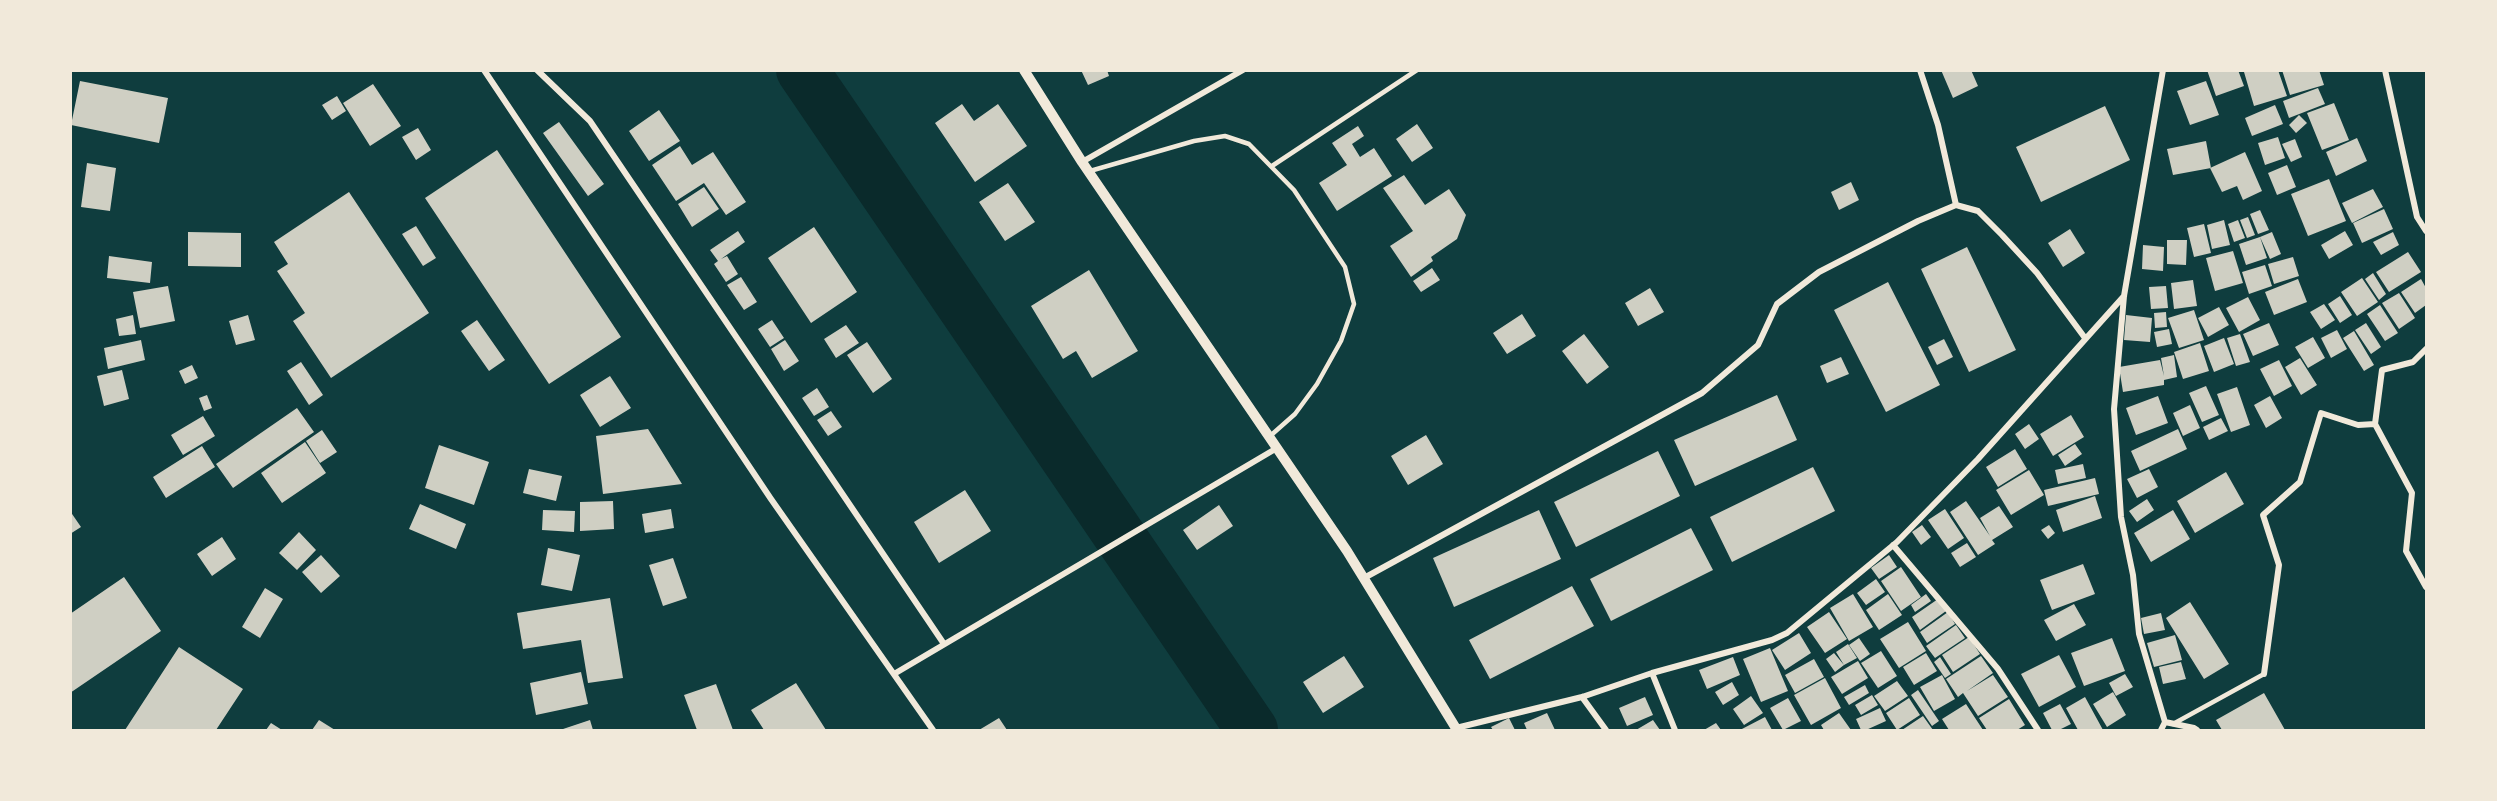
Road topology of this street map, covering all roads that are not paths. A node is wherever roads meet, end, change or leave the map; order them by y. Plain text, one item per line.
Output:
1 (484, 70) edge
2 (537, 70) edge
3 (1024, 70) edge
4 (1243, 70) edge
5 (1417, 70) edge
6 (1920, 70) edge
7 (2163, 70) edge
8 (2385, 70) edge
9 (1082, 162) junction
10 (1272, 166) junction
11 (1089, 171) junction
12 (1956, 205) junction
13 (2427, 231) edge
14 (2124, 296) junction
15 (2085, 338) junction
16 (2427, 349) edge
17 (2375, 424) junction
18 (1269, 437) junction
19 (1277, 448) junction
20 (1893, 545) junction
21 (1364, 578) junction
22 (2427, 587) edge
23 (944, 644) junction
24 (1652, 673) junction
25 (894, 674) junction
26 (2264, 674) joint
27 (1582, 697) junction
28 (2169, 723) junction
29 (1456, 729) edge
30 (933, 730) edge
31 (1606, 730) edge
32 (1676, 730) edge
33 (2038, 730) edge
34 (2161, 730) edge
35 (2197, 730) edge

1 - 25 street
2 - 23 street
3 - 9 street
4 - 9 street
5 - 10 lane
6 - 12 street
7 - 14 street
8 - 13 street
9 - 11 street
10 - 11 lane
10 - 18 lane
11 - 18 street
12 - 15 street
12 - 21 street
14 - 15 street
14 - 28 street
15 - 20 street
16 - 17 street
17 - 22 street
17 - 26 street
18 - 19 street
19 - 21 street
19 - 23 street
20 - 24 street
20 - 33 street
21 - 29 street
23 - 25 street
24 - 27 street
24 - 32 street
25 - 30 street
26 - 28 lane
27 - 29 street
27 - 31 street
28 - 34 street
28 - 35 street

